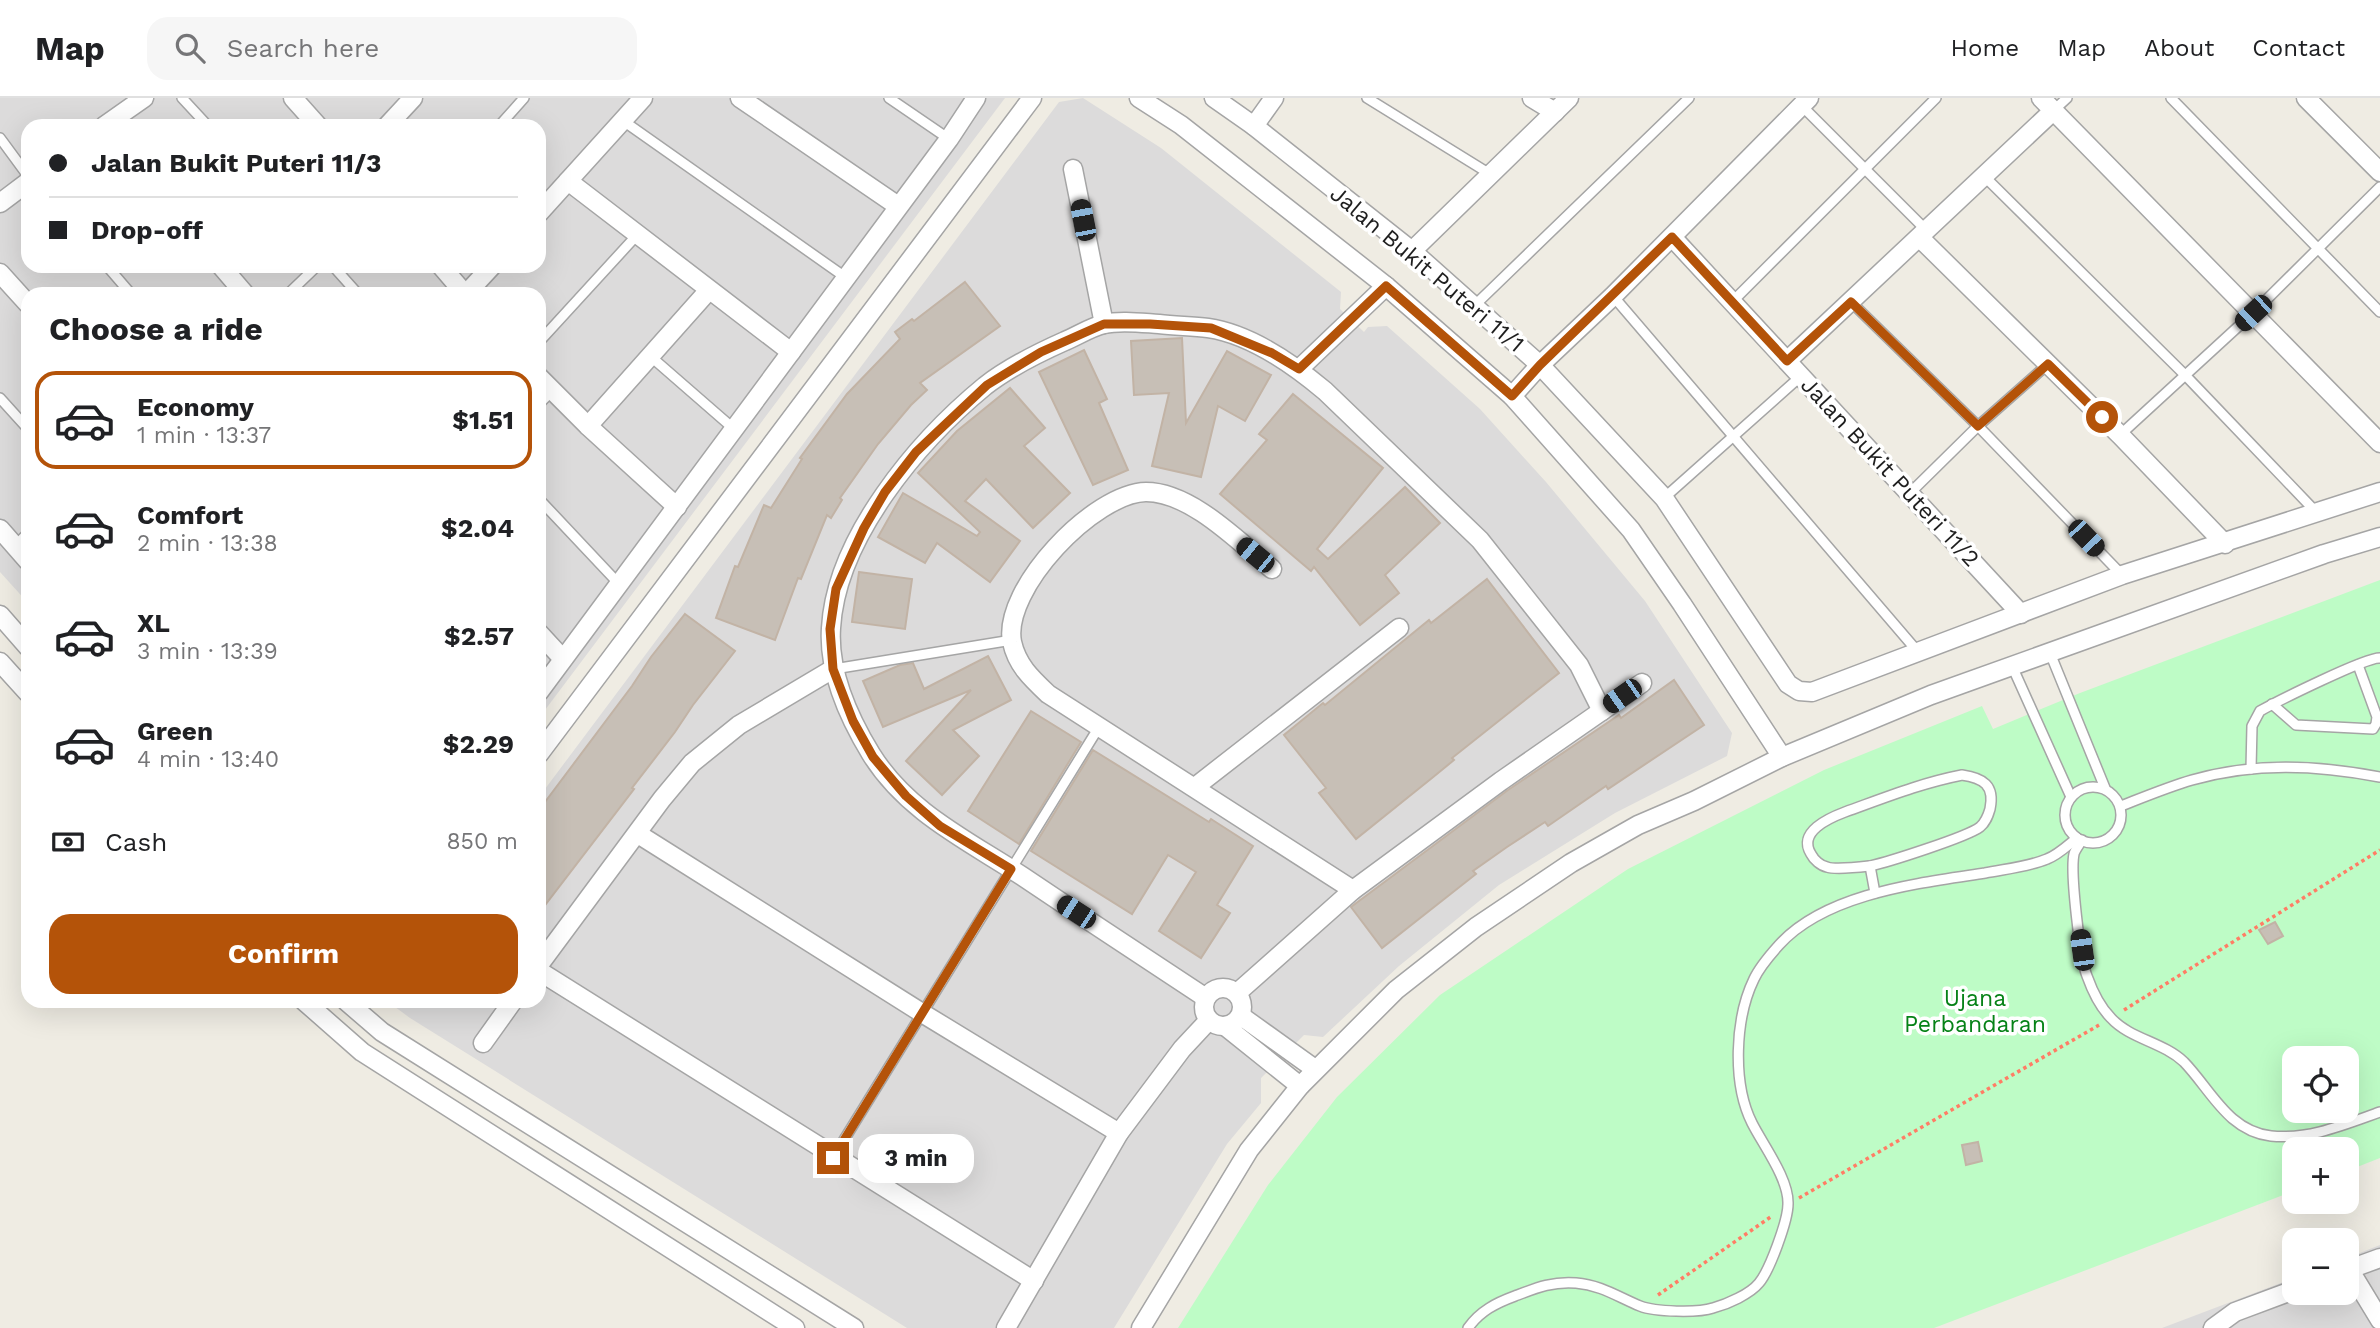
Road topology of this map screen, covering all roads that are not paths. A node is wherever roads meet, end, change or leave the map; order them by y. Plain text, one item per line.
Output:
1 (144, 98) edge
2 (183, 98) edge
3 (294, 98) edge
4 (413, 98) edge
5 (524, 98) edge
6 (643, 98) edge
7 (740, 98) edge
8 (889, 98) edge
9 (976, 98) edge
10 (1032, 98) edge
11 (1139, 98) edge
12 (1214, 98) edge
13 (1273, 98) edge
14 (1367, 98) edge
15 (1532, 98) edge
16 (1569, 98) edge
17 (1689, 98) edge
18 (1936, 98) edge
19 (2067, 98) edge
20 (2171, 98) edge
21 (2306, 98) edge
22 (1805, 102) edge
23 (2047, 104) edge
24 (1555, 112) junction
25 (114, 119) edge
26 (202, 119) edge
27 (312, 119) edge
28 (394, 119) edge
29 (505, 119) edge
30 (622, 120) junction
31 (1254, 126) junction
32 (0, 138) edge
33 (949, 139) junction
34 (21, 166) edge
35 (1073, 169) dead end
36 (1865, 169) junction
37 (2380, 172) edge
38 (1490, 174) junction
39 (1985, 177) junction
40 (568, 181) junction
41 (21, 187) edge
42 (2380, 187) edge
43 (0, 203) edge
44 (546, 206) edge
45 (898, 206) junction
46 (1923, 234) junction
47 (637, 235) junction
48 (1672, 237) junction
49 (2318, 248) junction
50 (1412, 251) junction
51 (0, 273) edge
52 (113, 273) edge
53 (227, 273) edge
54 (310, 273) edge
55 (339, 273) edge
56 (447, 273) edge
57 (486, 273) edge
58 (845, 277) junction
59 (1386, 286) junction
60 (125, 287) edge
61 (239, 287) edge
62 (295, 287) edge
63 (352, 287) edge
64 (460, 287) edge
65 (472, 287) edge
66 (709, 290) junction
67 (21, 296) edge
68 (1614, 296) junction
69 (1732, 302) junction
70 (1851, 302) junction
71 (1474, 306) junction
72 (2380, 312) edge
73 (2253, 313) junction
74 (1104, 324) junction
75 (546, 334) edge
76 (791, 352) junction
77 (649, 355) junction
78 (1787, 361) junction
79 (2048, 364) junction
80 (1540, 365) junction
81 (1299, 369) junction
82 (1801, 376) junction
83 (2186, 376) junction
84 (546, 385) edge
85 (552, 391) junction
86 (1512, 396) junction
87 (546, 397) edge
88 (0, 398) edge
89 (21, 421) edge
90 (587, 426) junction
91 (1978, 426) junction
92 (734, 429) junction
93 (2120, 435) junction
94 (1733, 436) junction
95 (2380, 443) edge
96 (2380, 492) edge
97 (1910, 493) junction
98 (1664, 498) junction
99 (546, 506) edge
100 (677, 507) junction
101 (2318, 513) junction
102 (0, 529) edge
103 (2380, 537) edge
104 (21, 539) edge
105 (2225, 544) junction
106 (1272, 569) dead end
107 (2122, 575) junction
108 (619, 584) junction
109 (2021, 614) junction
110 (0, 615) edge
111 (1399, 628) dead end
112 (21, 639) edge
113 (546, 640) edge
114 (1012, 640) junction
115 (1918, 652) junction
116 (2050, 653) junction
117 (2380, 658) edge
118 (563, 660) junction
119 (0, 662) edge
120 (2358, 665) junction
121 (2012, 667) junction
122 (833, 669) junction
123 (1642, 682) dead end
124 (546, 683) edge
125 (21, 685) edge
126 (2272, 704) junction
127 (1602, 711) junction
128 (1099, 727) junction
129 (546, 745) edge
130 (1782, 757) junction
131 (2251, 769) junction
132 (2380, 777) edge
133 (1195, 787) junction
134 (2105, 788) junction
135 (2071, 797) junction
136 (2121, 806) junction
137 (638, 834) junction
138 (2079, 839) junction
139 (1870, 866) junction
140 (1011, 869) junction
141 (1353, 890) junction
142 (1875, 892) junction
143 (546, 956) edge
144 (546, 975) edge
145 (1237, 993) junction
146 (1206, 998) junction
147 (312, 1008) edge
148 (346, 1008) edge
149 (356, 1008) edge
150 (508, 1008) edge
151 (922, 1013) junction
152 (1241, 1016) junction
153 (1217, 1023) junction
154 (333, 1027) junction
155 (483, 1043) dead end
156 (1315, 1069) junction
157 (1300, 1086) junction
158 (2380, 1112) edge
159 (1119, 1133) junction
160 (833, 1158) junction
161 (2380, 1258) edge
162 (2359, 1266) edge
163 (1034, 1281) junction
164 (2359, 1287) edge
165 (2282, 1294) edge
166 (2380, 1320) edge
167 (795, 1328) edge
168 (854, 1328) edge
169 (1006, 1328) edge
170 (1141, 1328) edge
171 (1468, 1328) edge
172 (2213, 1328) edge

1 - 25 street
2 - 26 lane
3 - 27 street
4 - 28 street
5 - 29 lane
6 - 30 street
7 - 45 street
8 - 33 lane
9 - 33 street
10 - 129 street
11 - 59 street
12 - 31 street, Jalan Bukit Puteri 11/1
13 - 31 street
14 - 38 lane
15 - 24 street
16 - 24 street
17 - 71 lane
18 - 36 lane
19 - 23 lane
20 - 49 lane
21 - 37 street
22 - 36 lane
22 - 48 street
23 - 39 street
23 - 73 street
24 - 38 street
30 - 40 street
30 - 58 lane
31 - 50 street, Jalan Bukit Puteri 11/1
32 - 34 lane
33 - 45 street
35 - 74 street
36 - 46 lane
36 - 69 lane
38 - 50 street
39 - 46 street
39 - 83 lane
40 - 44 street
40 - 47 street
41 - 43 street
42 - 49 lane
45 - 58 street
46 - 70 street
46 - 79 street
47 - 66 street
47 - 75 lane
48 - 68 street
48 - 69 street, Jalan Bukit Puteri 11/2
49 - 72 lane
49 - 73 lane
50 - 71 street, Jalan Bukit Puteri 11/1
51 - 67 street
52 - 60 lane
53 - 61 street
54 - 62 lane
55 - 63 lane
56 - 64 street
57 - 65 street
58 - 76 street
59 - 81 street
59 - 86 street
66 - 76 street
66 - 77 street
68 - 80 street
68 - 94 lane
69 - 78 street, Jalan Bukit Puteri 11/2
70 - 78 street
70 - 91 lane
71 - 80 street, Jalan Bukit Puteri 11/1
73 - 83 lane
73 - 95 street
74 - 81 street
74 - 122 street
76 - 92 street
77 - 90 street
77 - 92 lane
78 - 82 street, Jalan Bukit Puteri 11/2
79 - 91 lane
79 - 93 street
80 - 86 street
80 - 98 street, Jalan Bukit Puteri 11/1
81 - 127 street
82 - 94 lane
82 - 97 street, Jalan Bukit Puteri 11/2
83 - 93 lane
83 - 101 lane
84 - 85 street
85 - 87 lane
85 - 90 street
86 - 130 street
88 - 89 lane
90 - 100 street
91 - 97 lane
91 - 107 lane
92 - 100 street
93 - 105 street
94 - 98 lane
94 - 115 lane
96 - 101 street
97 - 109 street, Jalan Bukit Puteri 11/2
98 - 115 street, Jalan Bukit Puteri 11/1
99 - 108 lane
100 - 108 street
101 - 105 street
102 - 104 street
103 - 116 street
105 - 107 street
106 - 114 street
107 - 109 street
108 - 118 street
109 - 115 street
110 - 112 street
111 - 133 street
113 - 118 street
114 - 122 lane
114 - 128 street
116 - 121 street
116 - 134 lane
117 - 120 lane
118 - 124 street
119 - 125 street
120 - 126 lane
120 - 126 lane
121 - 130 street
121 - 135 lane
122 - 137 street
122 - 140 street
123 - 127 street
126 - 131 lane
127 - 141 street
128 - 133 street
128 - 140 lane
130 - 156 street
131 - 132 lane
131 - 136 lane
133 - 141 street
134 - 135 lane
134 - 136 lane
135 - 138 lane
136 - 138 lane
137 - 143 street
137 - 151 street
138 - 142 lane
138 - 158 lane
139 - 139 lane
139 - 142 lane
140 - 146 street
140 - 151 lane
141 - 145 street
142 - 171 lane
144 - 160 street
145 - 146 street
145 - 152 street
146 - 153 street
147 - 154 street
148 - 154 street
149 - 168 street
150 - 155 street
151 - 159 street
151 - 160 lane
152 - 153 street
152 - 156 street
153 - 157 street
153 - 159 street
154 - 167 street
156 - 157 street
157 - 170 street
159 - 163 street
160 - 163 street
161 - 162 street
163 - 169 street
164 - 166 street
165 - 172 street

